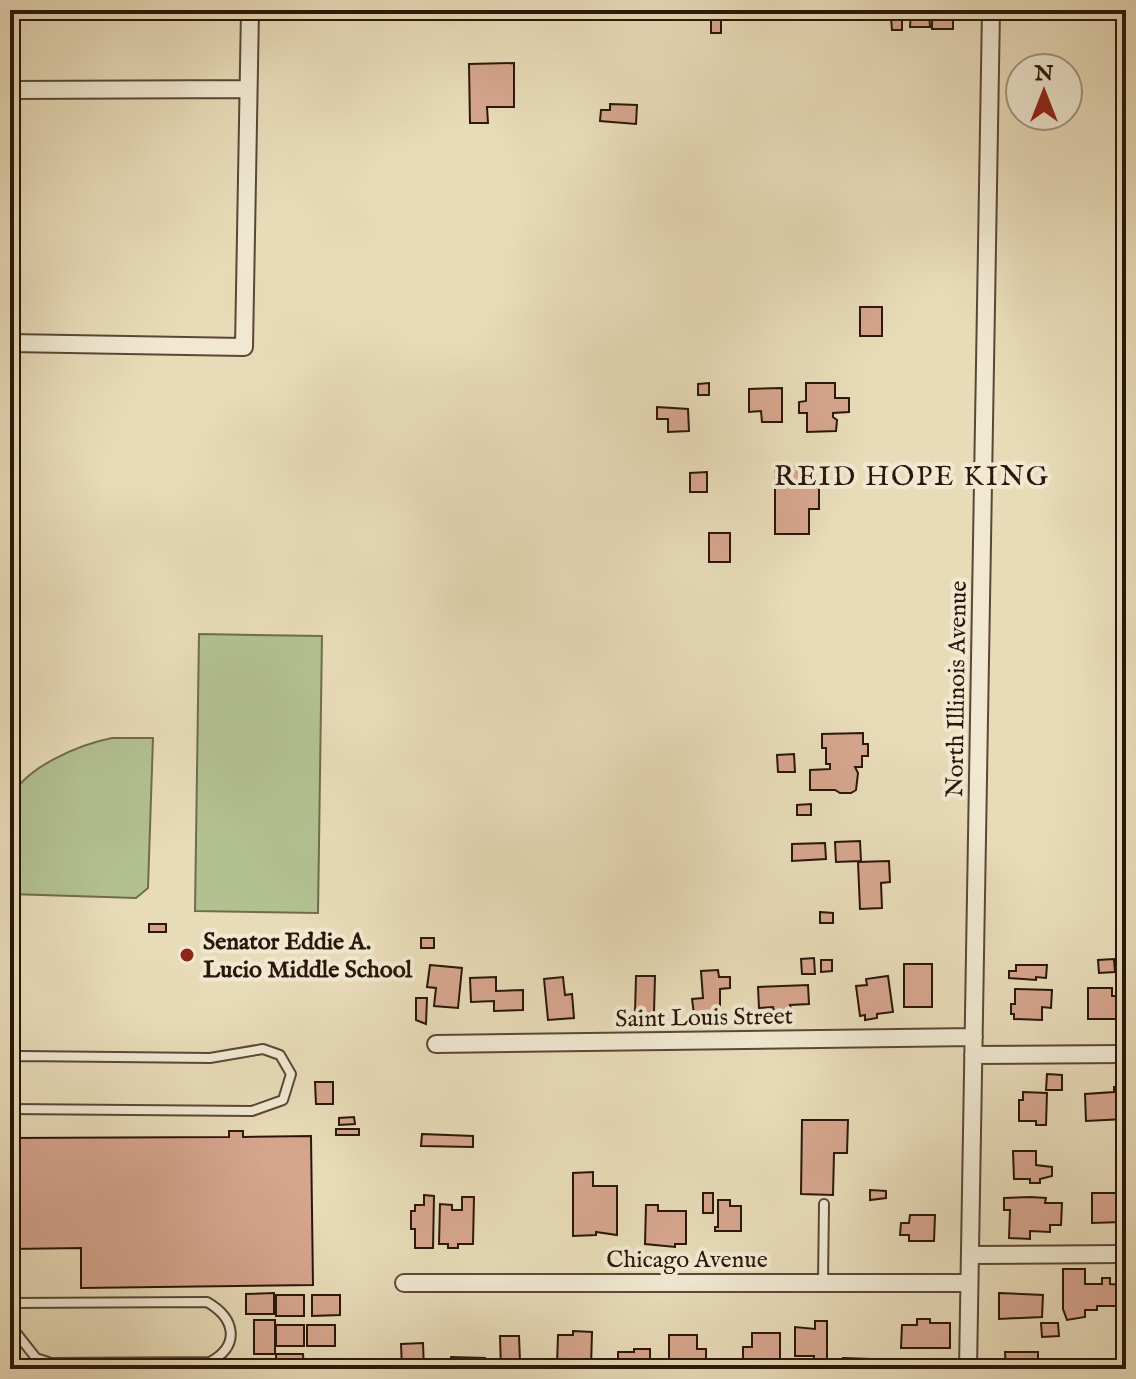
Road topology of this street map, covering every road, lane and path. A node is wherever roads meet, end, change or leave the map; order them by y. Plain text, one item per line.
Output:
1 (250, 10) edge
2 (991, 10) edge
3 (248, 89) junction
4 (10, 90) edge
5 (10, 343) edge
6 (974, 1037) junction
7 (436, 1044) dead end
8 (1126, 1054) edge
9 (973, 1055) junction
10 (10, 1060) edge
11 (10, 1109) edge
12 (824, 1204) dead end
13 (1126, 1254) edge
14 (970, 1255) junction
15 (404, 1283) dead end
16 (823, 1283) junction
17 (969, 1283) junction
18 (10, 1303) edge
19 (10, 1325) edge
20 (968, 1369) edge

1 - 3 street
2 - 6 street, North Illinois Avenue
3 - 4 street
3 - 5 street
6 - 7 street, Saint Louis Street
6 - 9 street, North Illinois Avenue
8 - 9 street
9 - 14 street, North Illinois Avenue
10 - 11 lane
12 - 16 lane
13 - 14 street
14 - 17 street, North Illinois Avenue
15 - 16 street, Chicago Avenue
16 - 17 street, Chicago Avenue
17 - 20 street, North Illinois Avenue
18 - 19 lane

